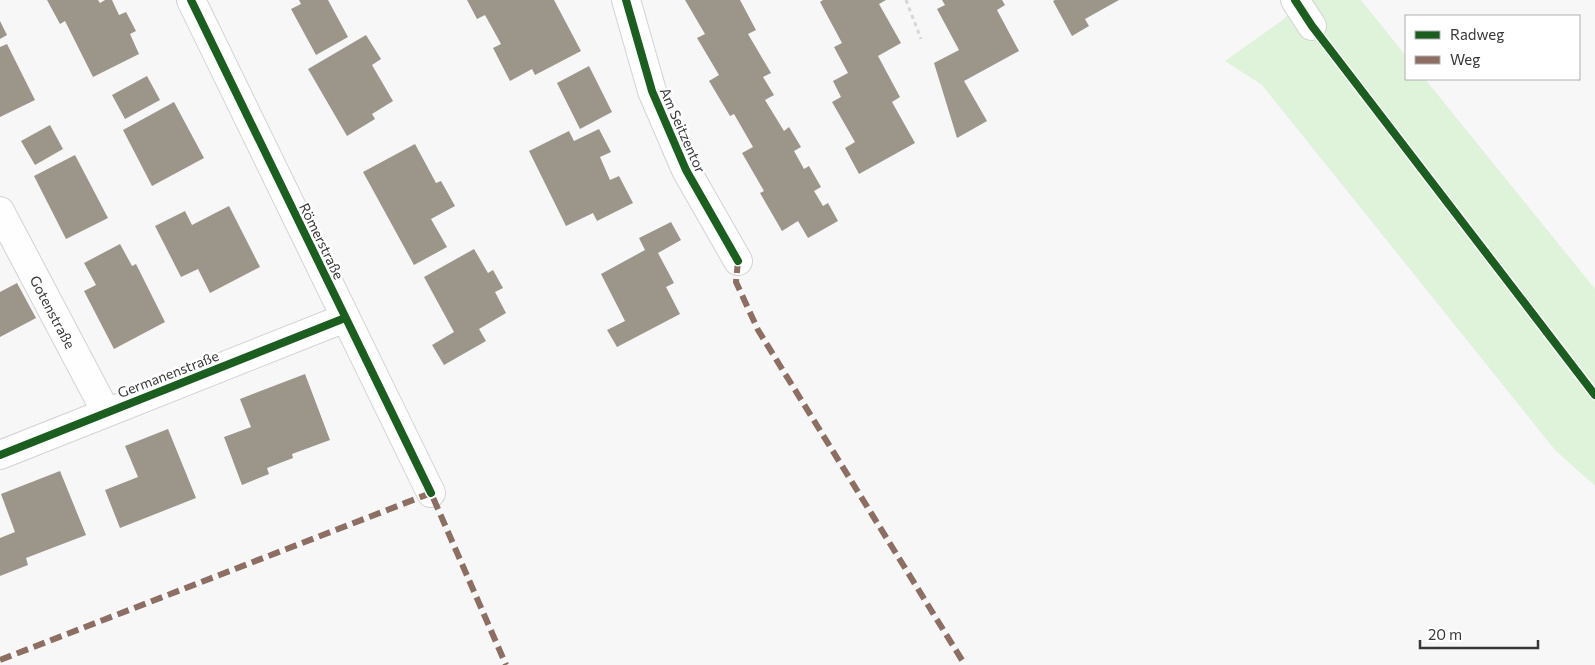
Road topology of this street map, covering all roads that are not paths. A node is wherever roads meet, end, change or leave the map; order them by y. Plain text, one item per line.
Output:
1 (191, 0) edge
2 (626, 0) edge
3 (1295, 0) edge
4 (1312, 26) dead end
5 (0, 211) edge
6 (738, 261) dead end
7 (345, 318) junction
8 (106, 412) junction
9 (0, 455) edge
10 (431, 493) dead end

1 - 7 street, Römerstraße
2 - 6 street, Am Seitzentor
3 - 4 street
5 - 8 street, Gotenstraße
7 - 8 street, Germanenstraße
7 - 10 street, Römerstraße
8 - 9 street, Germanenstraße

